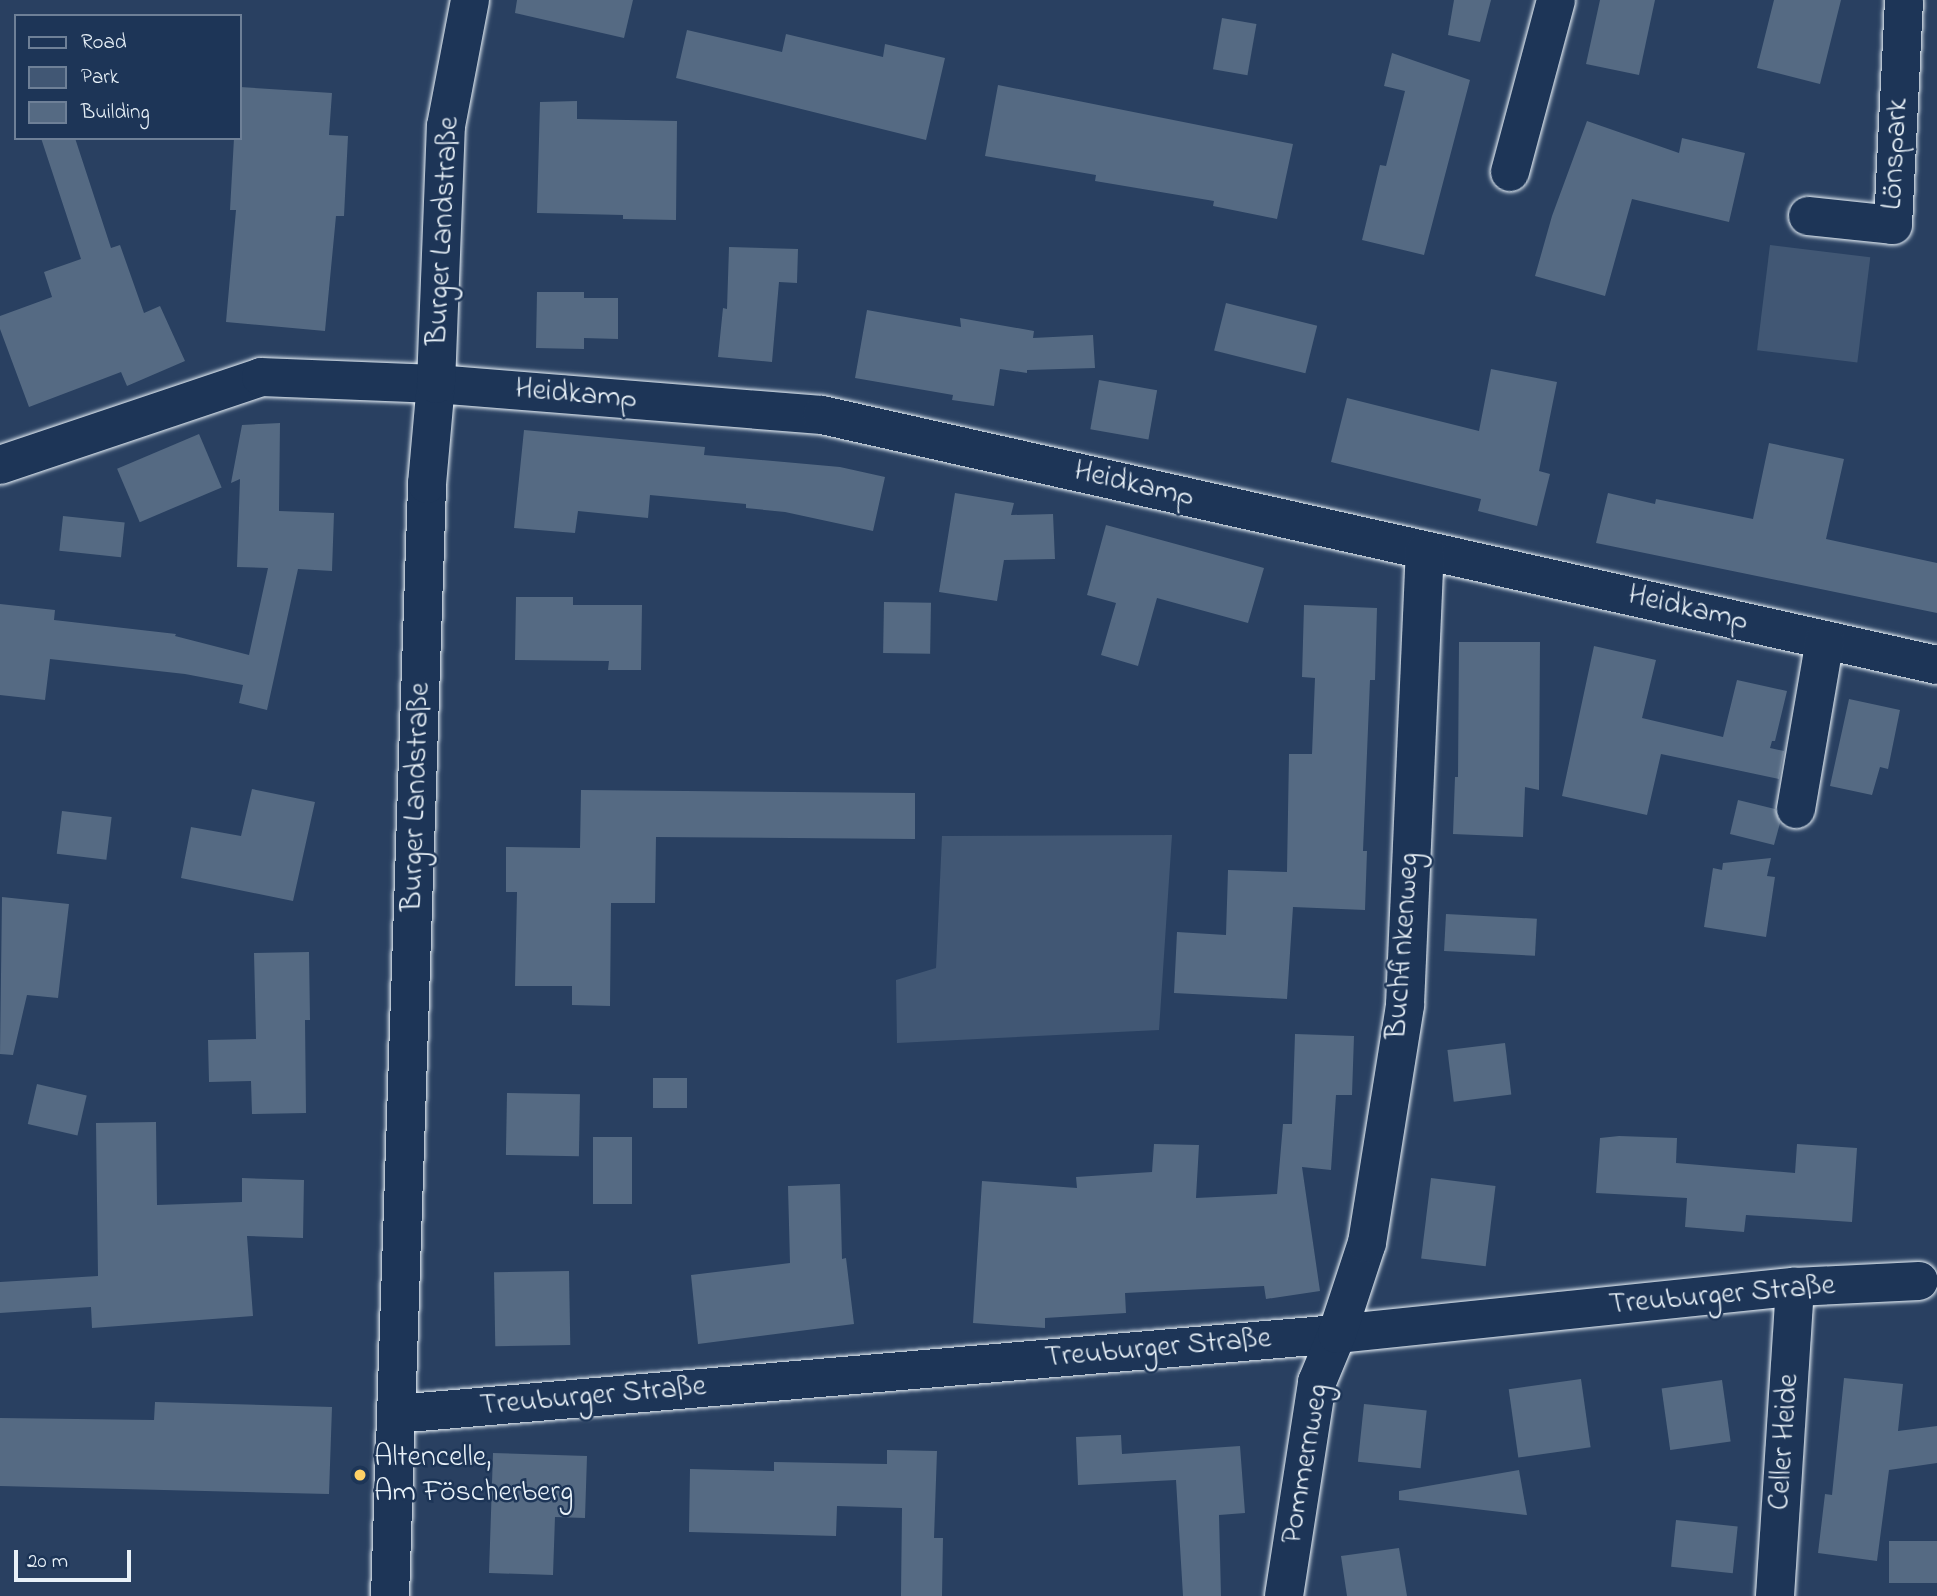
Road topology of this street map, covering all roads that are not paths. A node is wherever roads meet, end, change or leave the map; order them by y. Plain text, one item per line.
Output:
1 (470, 0) edge
2 (1556, 0) edge
3 (1903, 0) edge
4 (1510, 172) dead end
5 (1808, 216) dead end
6 (436, 384) junction
7 (0, 465) edge
8 (1425, 551) junction
9 (1825, 640) junction
10 (1937, 665) edge
11 (1796, 809) dead end
12 (1919, 1281) dead end
13 (1795, 1287) junction
14 (1337, 1334) junction
15 (396, 1414) junction
16 (390, 1596) edge
17 (1284, 1596) edge
18 (1775, 1596) edge

1 - 6 street, Burger Landstraße
2 - 4 street
3 - 5 street, Lönspark
6 - 7 street, Heidkamp
6 - 8 street, Heidkamp
6 - 15 street, Burger Landstraße
8 - 9 street, Heidkamp
8 - 14 street, Buchfinkenweg
9 - 10 street, Heidkamp
9 - 11 street
12 - 13 street, Treuburger Straße
13 - 14 street, Treuburger Straße
13 - 18 street, Celler Heide
14 - 15 street, Treuburger Straße
14 - 17 street, Pommernweg
15 - 16 street, Burger Landstraße

